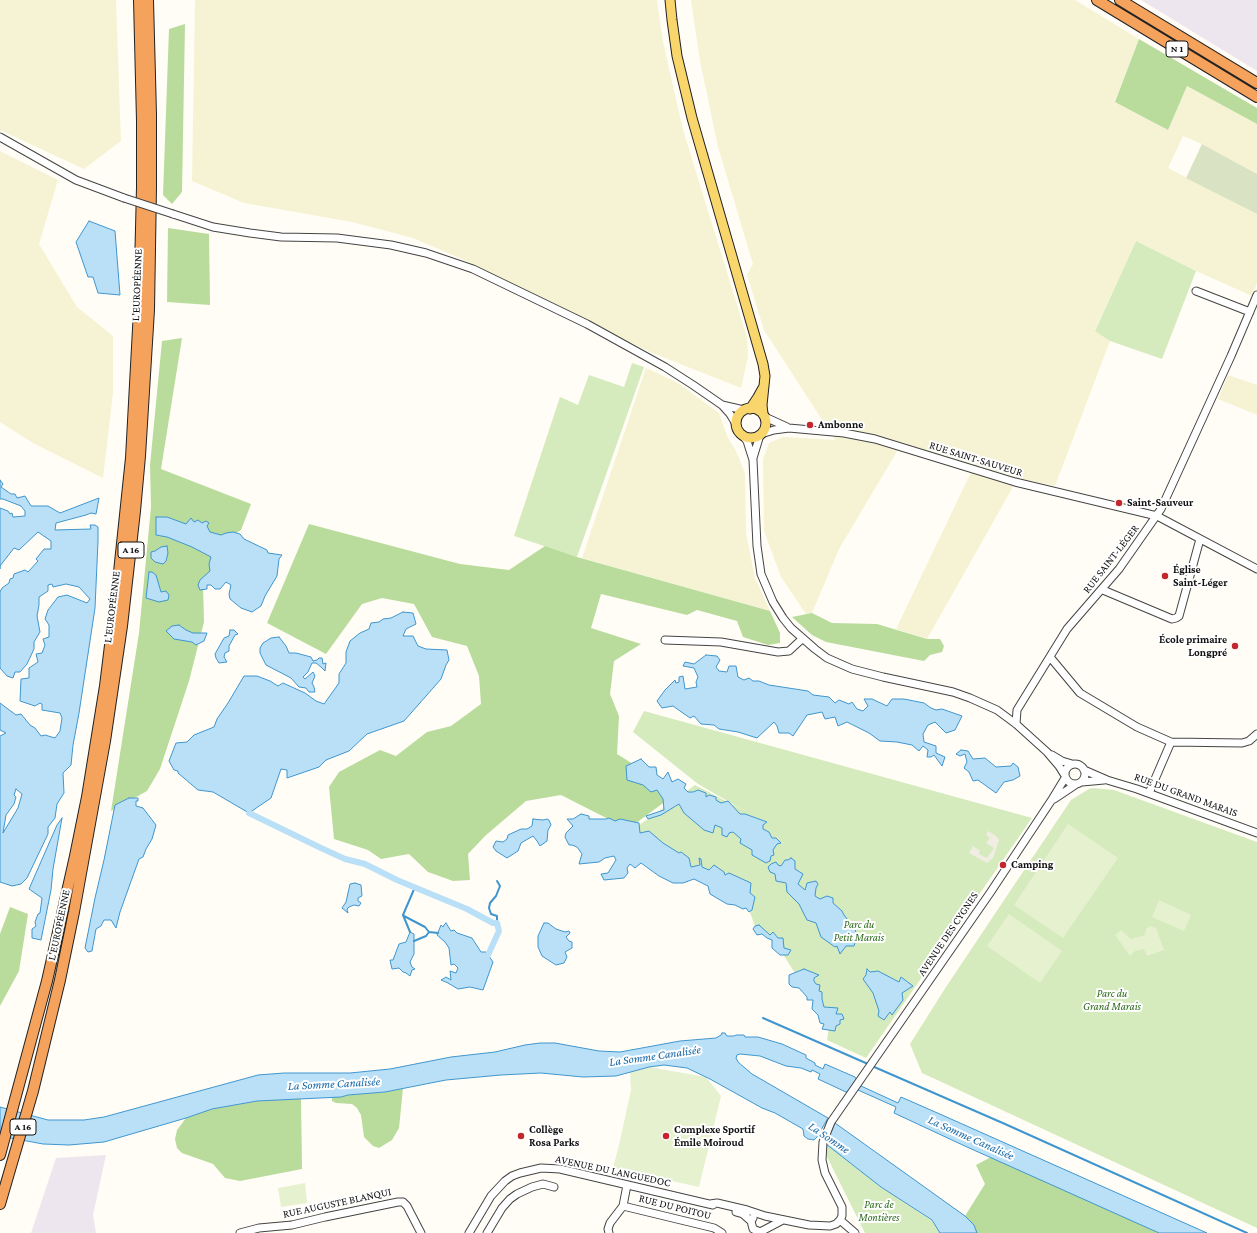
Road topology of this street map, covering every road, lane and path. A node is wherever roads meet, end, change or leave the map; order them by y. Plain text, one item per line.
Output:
1 (132, 0) edge
2 (139, 0) edge
3 (148, 0) edge
4 (152, 0) edge
5 (670, 0) edge
6 (1097, 0) edge
7 (1120, 0) edge
8 (149, 22) junction
9 (141, 78) junction
10 (1257, 83) edge
11 (1257, 97) edge
12 (0, 136) edge
13 (1196, 291) dead end
14 (1257, 295) edge
15 (1250, 312) junction
16 (765, 384) junction
17 (722, 405) junction
18 (747, 409) junction
19 (764, 415) junction
20 (736, 424) junction
21 (789, 428) junction
22 (760, 435) junction
23 (743, 436) junction
24 (753, 460) junction
25 (1157, 516) junction
26 (1200, 539) junction
27 (1257, 569) edge
28 (1103, 590) junction
29 (802, 639) junction
30 (665, 640) dead end
31 (1050, 657) junction
32 (1016, 724) junction
33 (1257, 734) edge
34 (1171, 742) junction
35 (1047, 752) junction
36 (1072, 764) junction
37 (1084, 770) junction
38 (1065, 776) junction
39 (1108, 780) junction
40 (1079, 783) junction
41 (1149, 793) junction
42 (1051, 801) junction
43 (1257, 833) edge
44 (0, 1155) edge
45 (627, 1185) junction
46 (554, 1187) dead end
47 (0, 1204) edge
48 (710, 1204) junction
49 (623, 1206) junction
50 (761, 1215) junction
51 (783, 1220) junction
52 (840, 1220) junction
53 (751, 1221) junction
54 (752, 1231) edge
55 (763, 1231) edge
56 (240, 1233) edge
57 (421, 1233) edge
58 (469, 1233) edge
59 (487, 1233) edge
60 (609, 1233) edge
61 (722, 1233) edge
62 (855, 1233) edge

1 - 9 highway
2 - 9 highway, L'EUROPÉENNE / A 16
3 - 8 highway, L'EUROPÉENNE / A 16
4 - 8 highway
5 - 16 main road
6 - 11 highway, N 1
7 - 10 highway, N 1
8 - 47 highway, L'EUROPÉENNE / A 16
9 - 44 highway, L'EUROPÉENNE / A 16
12 - 17 street, bridge
13 - 15 street
14 - 15 street, RUE SAINT-LÉGER
15 - 25 street, RUE SAINT-LÉGER
16 - 18 main road
16 - 19 main road
17 - 18 street
17 - 20 street
18 - 19 main road
18 - 20 main road
19 - 21 street, RUE SAINT-SAUVEUR
19 - 22 main road
20 - 23 main road
21 - 22 street, RUE SAINT-SAUVEUR
21 - 25 street, RUE SAINT-SAUVEUR
22 - 23 main road
22 - 24 street
23 - 24 street
24 - 29 street
25 - 26 street, RUE SAINT-SAUVEUR
25 - 28 street, RUE SAINT-LÉGER
26 - 27 street, RUE SAINT-SAUVEUR
26 - 28 street
28 - 31 street, RUE SAINT-LÉGER
29 - 30 street
29 - 32 street
31 - 32 street, RUE SAINT-LÉGER
31 - 34 street
32 - 35 street
33 - 34 street
34 - 41 street
35 - 36 street
35 - 38 street
36 - 37 street
36 - 38 street
37 - 39 street, RUE DU GRAND MARAIS
37 - 40 street
38 - 40 street
38 - 42 street, AVENUE DES CYGNES
39 - 40 street, RUE DU GRAND MARAIS
39 - 41 street, RUE DU GRAND MARAIS
40 - 42 street, AVENUE DES CYGNES
41 - 43 street, RUE DU GRAND MARAIS
42 - 52 street, AVENUE DES CYGNES
45 - 48 street, AVENUE DU LANGUEDOC
45 - 49 street
45 - 58 street, AVENUE DU LANGUEDOC
46 - 59 street
48 - 50 street, AVENUE DU LANGUEDOC
48 - 53 street, AVENUE DU LANGUEDOC
49 - 60 street
49 - 61 street, RUE DU POITOU
50 - 51 street, AVENUE DU LANGUEDOC
50 - 53 street
50 - 55 street
51 - 52 street, AVENUE DU LANGUEDOC
51 - 55 street
52 - 62 street
53 - 54 street
54 - 55 street
56 - 57 street, RUE AUGUSTE BLANQUI

